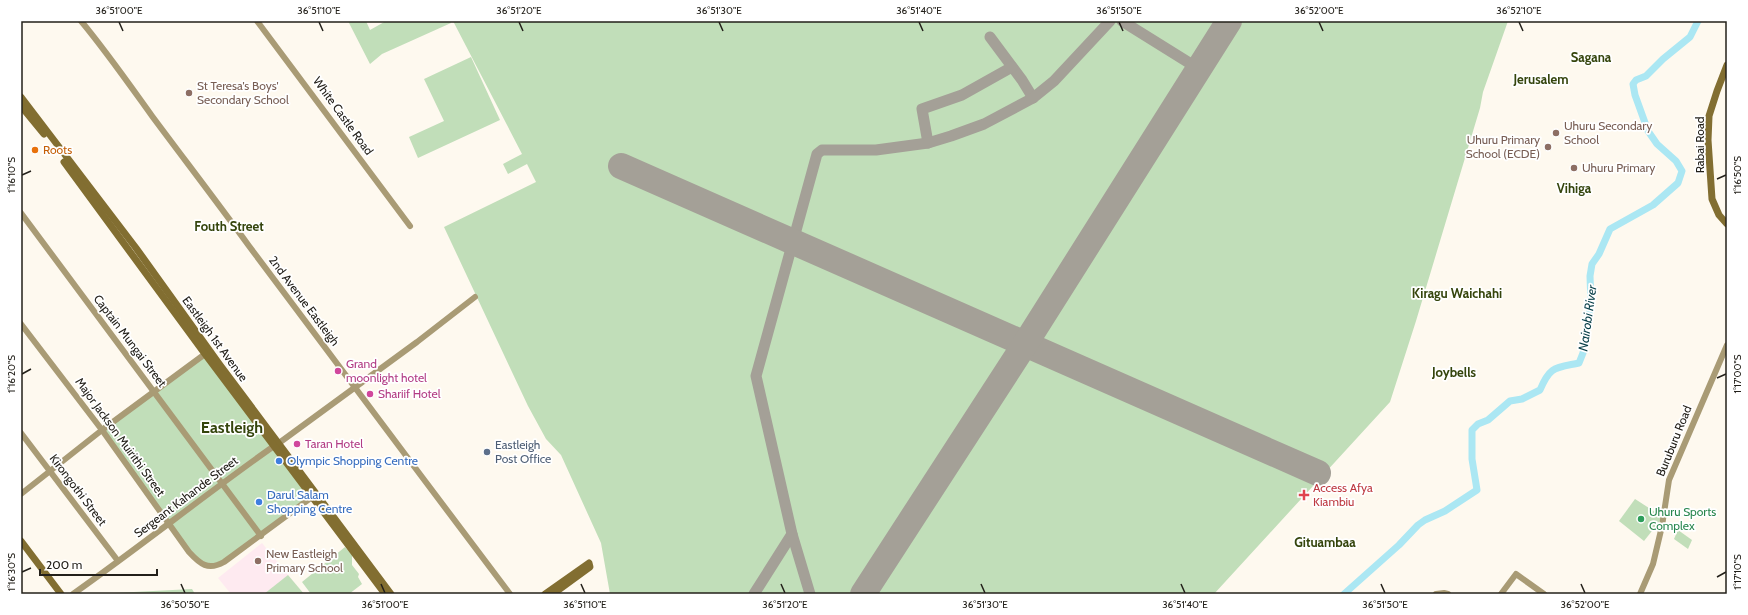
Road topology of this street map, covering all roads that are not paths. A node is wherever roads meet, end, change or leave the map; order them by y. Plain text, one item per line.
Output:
1 (81, 21) edge
2 (258, 21) edge
3 (1727, 65) edge
4 (21, 97) edge
5 (21, 106) edge
6 (21, 213) edge
7 (1727, 224) edge
8 (410, 226) dead end
9 (475, 297) dead end
10 (21, 324) edge
11 (1727, 345) edge
12 (205, 354) junction
13 (354, 387) junction
14 (154, 392) junction
15 (102, 430) junction
16 (21, 433) edge
17 (276, 444) junction
18 (50, 472) junction
19 (222, 483) junction
20 (21, 494) edge
21 (312, 497) junction
22 (169, 523) junction
23 (261, 536) junction
24 (21, 541) edge
25 (118, 561) junction
26 (61, 594) edge
27 (73, 594) edge
28 (385, 594) edge
29 (391, 594) edge
30 (510, 594) edge
31 (545, 594) edge
32 (553, 594) edge
33 (1436, 594) edge
34 (1448, 594) edge
35 (1501, 594) edge
36 (1544, 594) edge
37 (1640, 594) edge

1 - 13 street, 2nd Avenue Eastleigh
2 - 8 street, White Castle Road
3 - 7 main road, Rabai Road
4 - 17 main road, Eastleigh 1st Avenue
5 - 12 main road, Eastleigh 1st Avenue
6 - 14 street, Captain Mungai Street
9 - 13 street, Sergeant Kahande Street
10 - 15 street, Major Jackson Muirithi Street
11 - 37 street, Buruburu Road
12 - 14 street
12 - 17 main road, Eastleigh 1st Avenue
13 - 17 street, Sergeant Kahande Street
13 - 30 street, 2nd Avenue Eastleigh
14 - 15 street
14 - 19 street, Captain Mungai Street
15 - 18 street
15 - 22 street, Major Jackson Muirithi Street
16 - 18 street, Kirongothi Street
17 - 19 street, Sergeant Kahande Street
17 - 21 main road, Eastleigh 1st Avenue
17 - 29 main road, Eastleigh 1st Avenue
18 - 20 street
18 - 25 street, Kirongothi Street
19 - 22 street, Sergeant Kahande Street
19 - 23 street, Captain Mungai Street
21 - 23 street
21 - 28 main road, Eastleigh 1st Avenue
22 - 23 street, Major Jackson Muirithi Street
22 - 25 street, Sergeant Kahande Street
24 - 26 main road
25 - 27 street, Sergeant Kahande Street
31 - 32 main road
33 - 34 street
35 - 36 street

